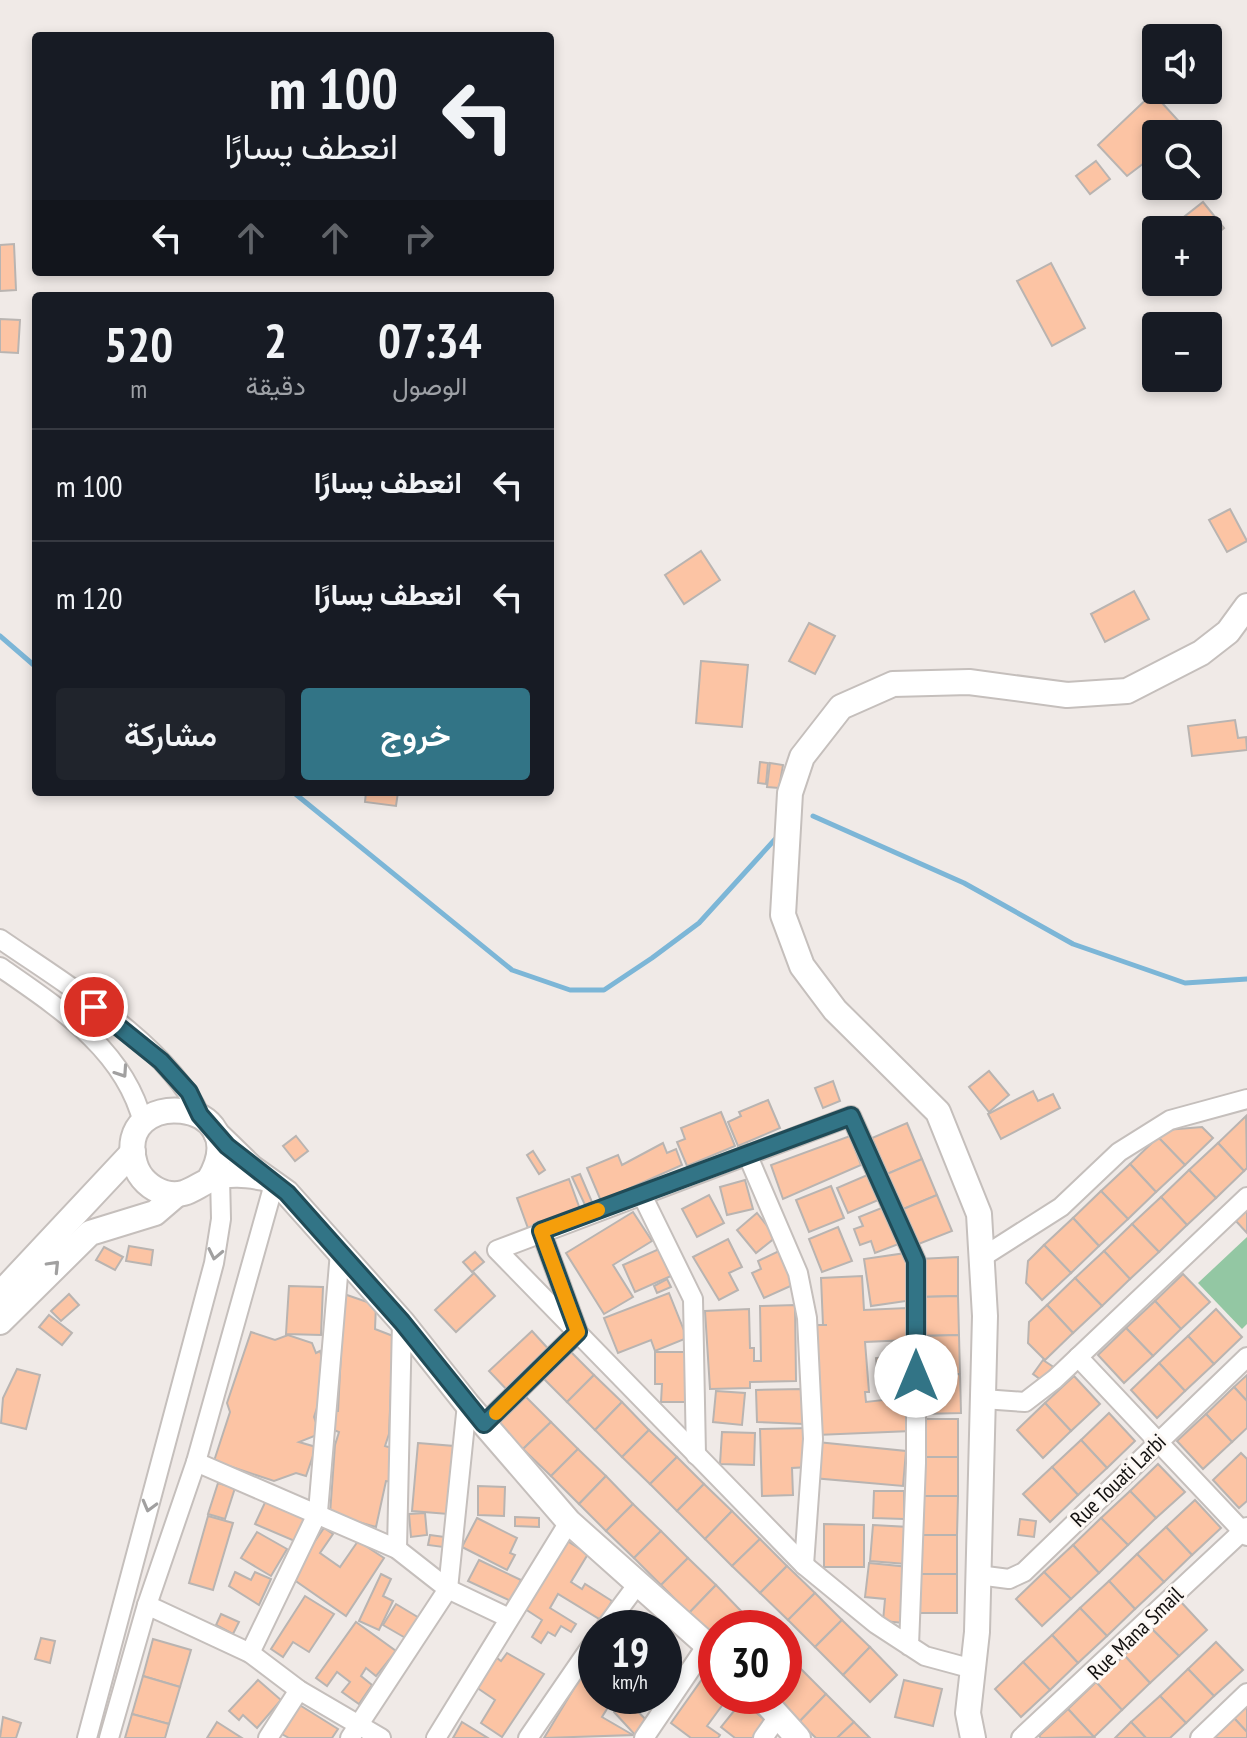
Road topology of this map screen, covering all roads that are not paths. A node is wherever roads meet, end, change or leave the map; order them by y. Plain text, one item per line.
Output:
1 (1247, 606) edge
2 (0, 939) edge
3 (0, 967) edge
4 (1247, 1099) edge
5 (143, 1123) junction
6 (208, 1124) junction
7 (133, 1152) junction
8 (747, 1154) junction
9 (214, 1178) junction
10 (270, 1181) junction
11 (176, 1195) junction
12 (642, 1195) junction
13 (1247, 1197) edge
14 (541, 1231) junction
15 (340, 1252) junction
16 (981, 1258) junction
17 (0, 1294) edge
18 (0, 1322) edge
19 (402, 1322) junction
20 (578, 1332) junction
21 (1078, 1357) junction
22 (1247, 1357) edge
23 (983, 1399) junction
24 (467, 1404) junction
25 (484, 1424) junction
26 (1158, 1442) junction
27 (696, 1455) junction
28 (196, 1462) junction
29 (318, 1512) junction
30 (569, 1522) junction
31 (1245, 1531) edge
32 (397, 1549) junction
33 (804, 1565) junction
34 (978, 1575) junction
35 (637, 1585) junction
36 (448, 1589) junction
37 (147, 1605) junction
38 (618, 1610) edge
39 (509, 1618) junction
40 (698, 1637) edge
41 (909, 1646) junction
42 (250, 1653) junction
43 (578, 1665) edge
44 (698, 1667) edge
45 (973, 1669) junction
46 (299, 1690) junction
47 (1247, 1693) edge
48 (770, 1728) edge
49 (354, 1732) edge
50 (87, 1738) edge
51 (109, 1738) edge
52 (268, 1738) edge
53 (381, 1738) edge
54 (436, 1738) edge
55 (528, 1738) edge
56 (644, 1738) edge
57 (798, 1738) edge
58 (973, 1738) edge
59 (1021, 1738) edge
60 (1200, 1738) edge

1 - 16 main road
2 - 6 street
3 -> 5 street
4 - 16 street
5 - 6 main road
5 - 7 main road
6 - 9 main road
6 - 10 main road
7 - 11 main road
7 - 17 main road
8 - 12 street
8 - 33 street
8 - 41 street
9 - 10 main road
9 - 11 main road
9 -> 50 street
10 - 15 main road
10 - 28 street
18 -> 11 main road
12 - 14 street
12 - 27 street
13 - 21 street
14 - 20 street
14 - 20 street
15 - 19 main road
15 - 29 street
16 - 23 main road
19 - 24 main road
19 - 32 street
20 - 25 street
20 - 27 street
21 - 23 street
21 - 26 street
22 - 26 street, Rue Touati Larbi
23 - 34 main road
24 - 25 main road
24 - 36 street
25 - 30 main road
26 - 31 street
26 - 34 street, Rue Touati Larbi
27 - 33 street
28 - 29 street
28 - 37 street
29 - 32 street
29 - 42 street
30 - 35 main road
30 - 39 street
31 - 59 street, Rue Mana Smail
32 - 36 street
33 - 41 street
34 - 45 main road
35 - 38 street
35 - 40 main road
36 - 39 street
36 - 49 street
37 - 42 street
37 - 51 street
39 - 54 street
41 - 45 street
42 - 46 street
43 - 55 street
44 - 56 street
45 - 58 main road
46 - 49 street
46 - 52 street
47 - 60 street
48 - 57 main road
49 - 53 street

